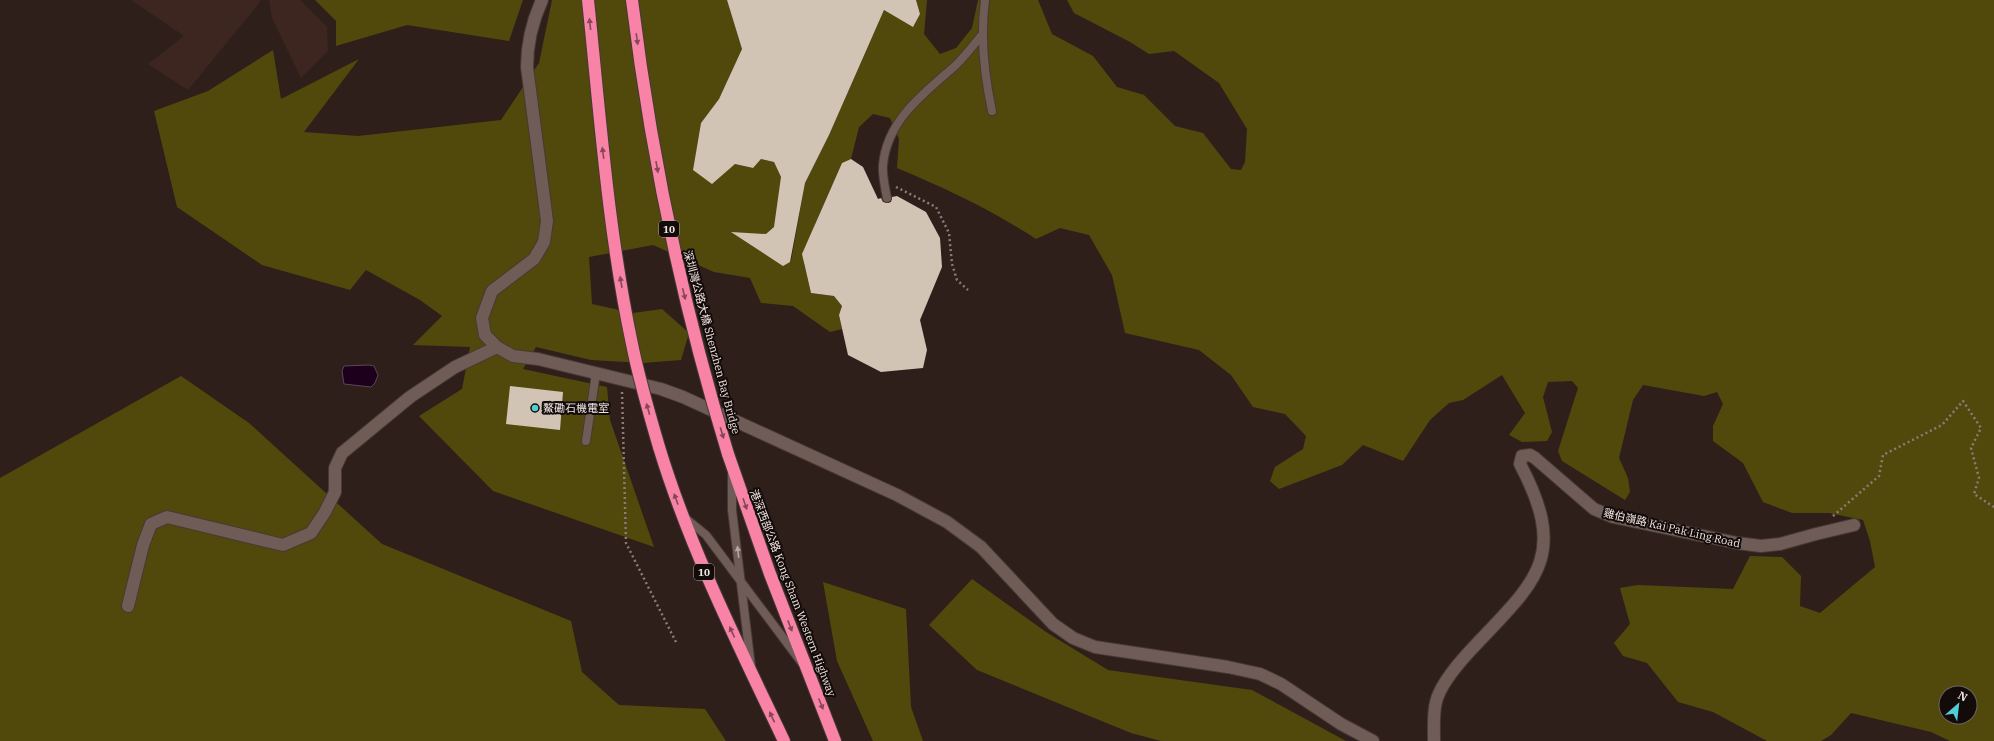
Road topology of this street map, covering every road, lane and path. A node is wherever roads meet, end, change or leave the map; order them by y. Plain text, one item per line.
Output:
1 (542, 0) edge
2 (588, 0) edge
3 (632, 0) edge
4 (985, 0) edge
5 (981, 36) junction
6 (992, 111) dead end
7 (884, 182) junction
8 (887, 198) dead end
9 (968, 290) dead end
10 (497, 347) junction
11 (596, 373) junction
12 (622, 379) junction
13 (586, 441) dead end
14 (730, 459) junction
15 (1994, 507) edge
16 (682, 515) junction
17 (1854, 526) dead end
18 (1816, 534) junction
19 (742, 584) junction
20 (128, 606) dead end
21 (678, 644) dead end
22 (806, 668) junction
23 (752, 674) junction
24 (784, 741) edge
25 (835, 741) edge
26 (1373, 741) edge
27 (1434, 741) edge

1 - 10 street
16 -> 2 highway, 10, bridge
3 -> 14 highway, 深圳灣公路大橋 Shenzhen Bay Bridge / 10, bridge
4 - 5 lane
5 - 6 lane
5 - 7 lane
7 - 8 lane
7 - 9 path
10 - 11 street
10 - 20 street
11 - 12 street
11 - 13 lane
12 - 21 path
12 - 26 street
19 -> 14 lane
14 -> 22 highway, 港深西部公路 Kong Sham Western Highway / 10
15 - 18 path
16 - 19 lane
23 -> 16 highway, 10
17 - 18 street, 雞伯嶺路 Kai Pak Ling Road
18 - 27 street, 雞伯嶺路 Kai Pak Ling Road
19 - 22 lane
19 - 23 lane
22 -> 25 highway, 港深西部公路 Kong Sham Western Highway / 10
24 -> 23 highway, 10

